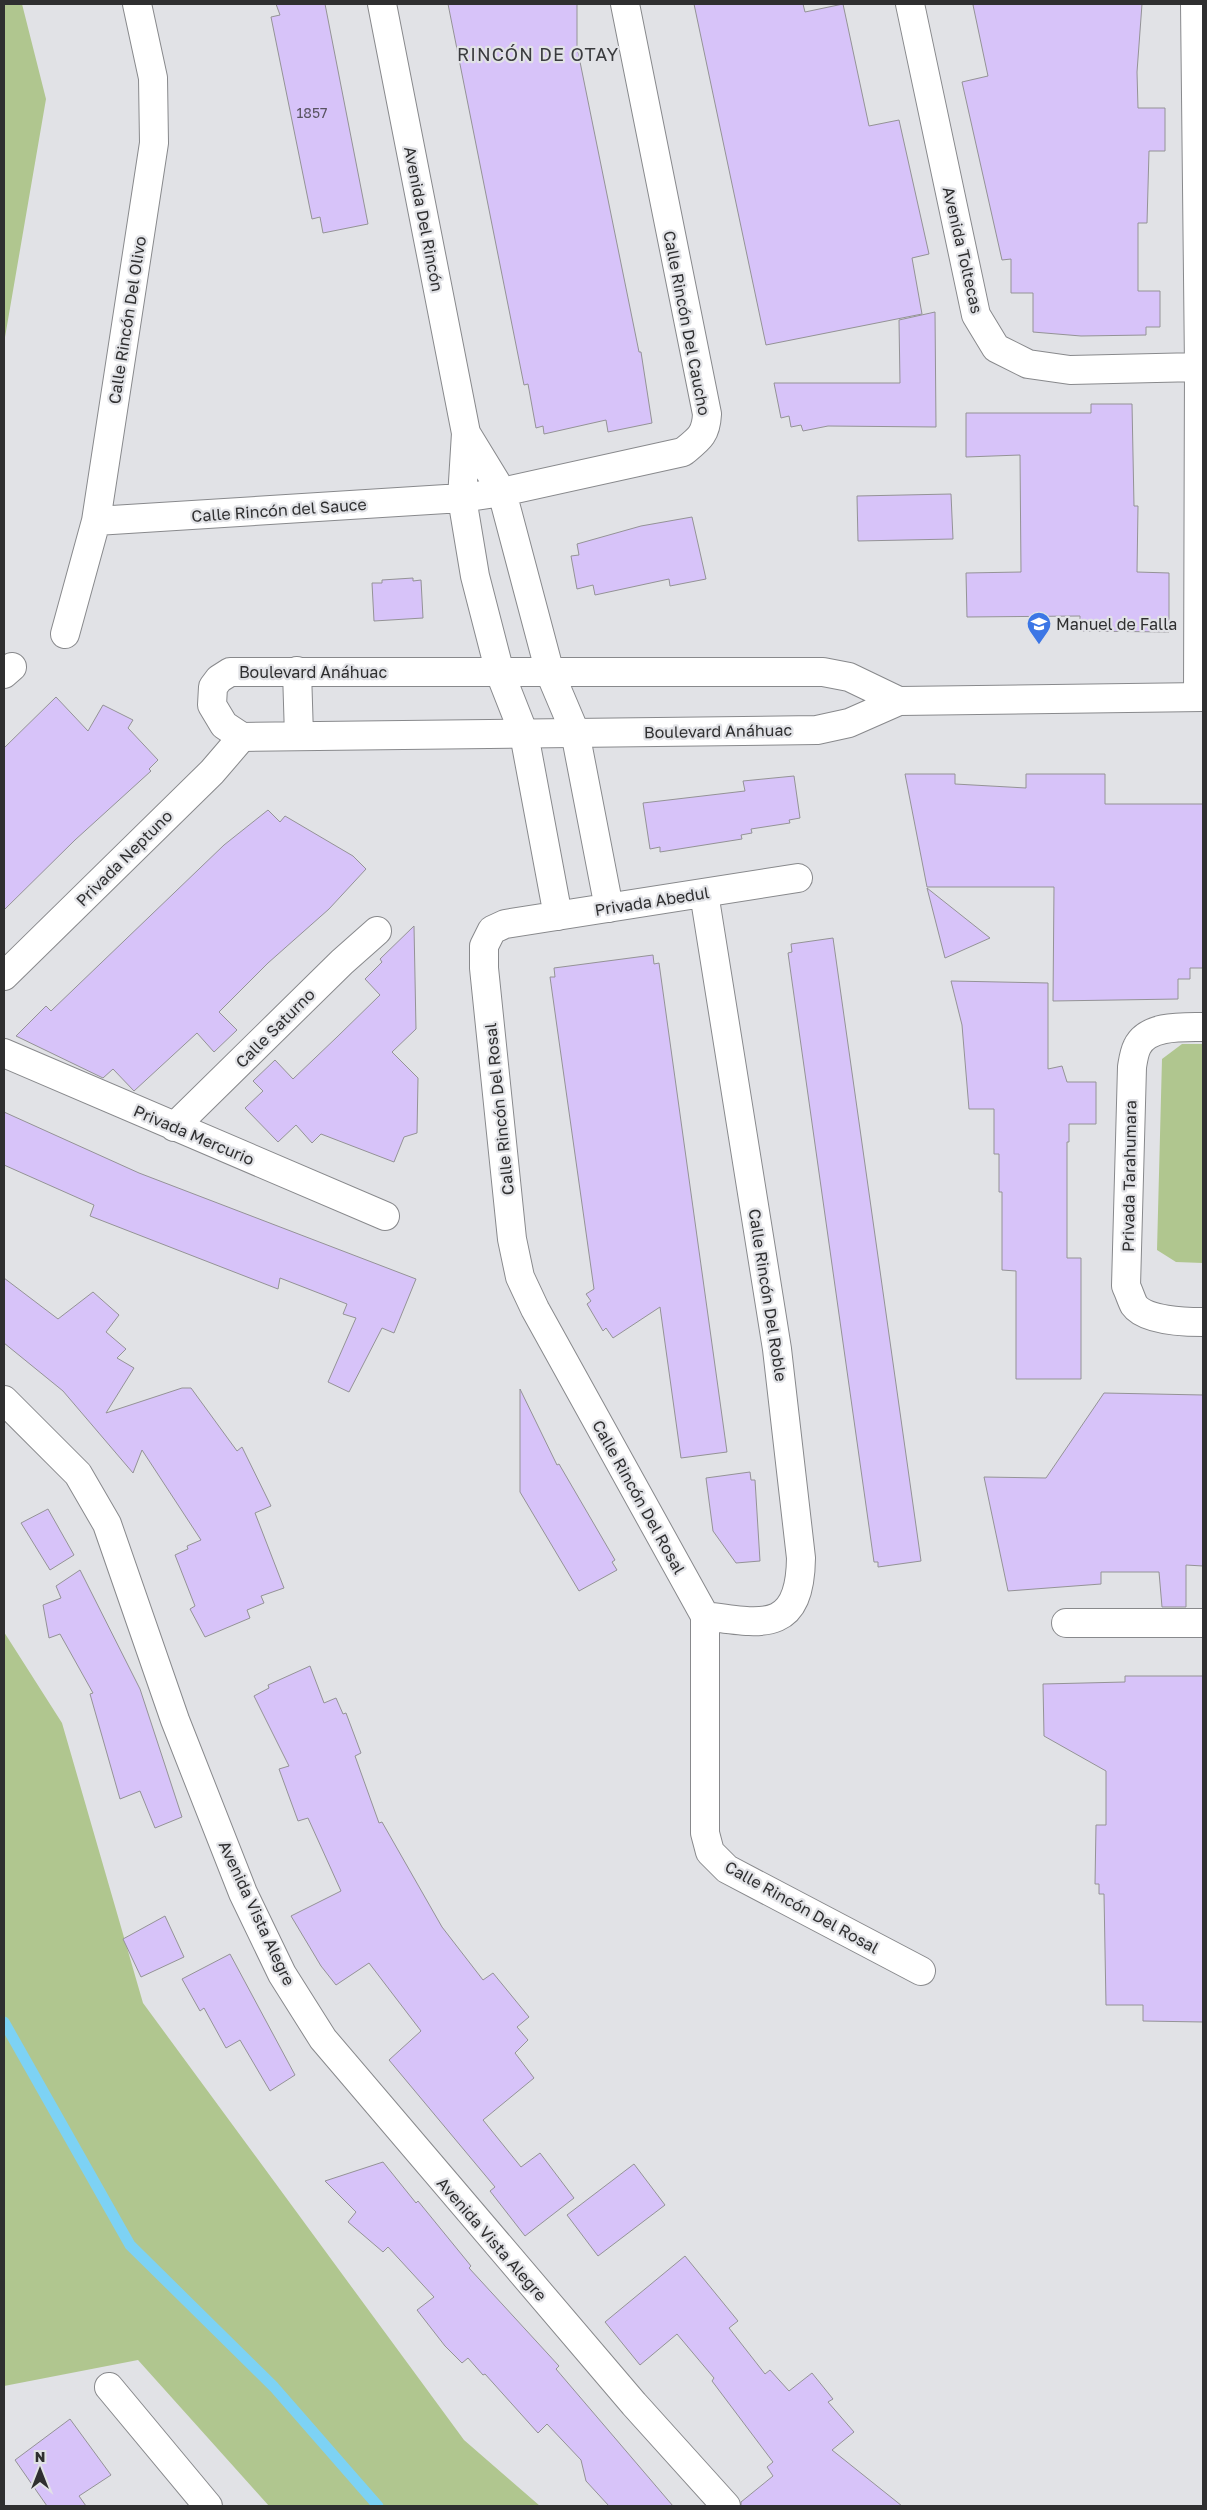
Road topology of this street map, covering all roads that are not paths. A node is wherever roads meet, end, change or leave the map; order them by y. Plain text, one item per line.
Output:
1 (137, 4) edge
2 (382, 4) edge
3 (624, 4) edge
4 (910, 4) edge
5 (1195, 4) edge
6 (1199, 367) junction
7 (466, 433) junction
8 (502, 492) junction
9 (462, 498) junction
10 (96, 521) junction
11 (66, 634) dead end
12 (297, 671) junction
13 (500, 674) junction
14 (550, 674) junction
15 (1200, 697) edge
16 (899, 701) junction
17 (576, 732) junction
18 (524, 734) junction
19 (242, 736) junction
20 (299, 736) junction
21 (798, 878) dead end
22 (704, 894) junction
23 (608, 908) junction
24 (558, 916) junction
25 (506, 924) joint
26 (377, 931) dead end
27 (4, 976) edge
28 (1203, 1027) edge
29 (4, 1053) edge
30 (174, 1127) junction
31 (385, 1216) dead end
32 (1203, 1322) edge
33 (4, 1400) edge
34 (705, 1616) junction
35 (1066, 1623) dead end
36 (1203, 1623) edge
37 (922, 1971) dead end
38 (109, 2387) dead end
39 (208, 2506) edge
40 (726, 2506) edge

1 - 10 street, Calle Rincón Del Olivo
2 - 7 street, Avenida Del Rincón
3 - 8 street, Calle Rincón Del Caucho
4 - 6 street, Avenida Toltecas
5 - 6 street
6 - 15 street
7 - 8 street, Avenida Del Rincón
7 - 9 street, Avenida Del Rincón
8 - 9 street, Calle Rincón del Sauce
8 - 14 street, Avenida Del Rincón
9 - 10 street, Calle Rincón del Sauce
9 - 13 street, Avenida Del Rincón
10 - 11 street, Calle Rincón Del Olivo
12 - 13 street, Boulevard Anáhuac
12 - 19 street, Boulevard Anáhuac
12 - 20 street
13 - 14 street, Boulevard Anáhuac
13 - 18 street, Avenida Del Rincón
14 - 16 street, Boulevard Anáhuac
14 - 17 street, Avenida Del Rincón
15 - 16 street, Boulevard Anáhuac
16 - 17 street, Boulevard Anáhuac
17 - 18 street, Boulevard Anáhuac
17 - 23 street, Avenida Del Rincón
18 - 20 street, Boulevard Anáhuac
18 - 24 street, Avenida Del Rincón
19 - 20 street, Boulevard Anáhuac
19 - 27 street, Privada Neptuno
21 - 22 street, Privada Abedul
22 - 23 street, Privada Abedul
22 - 34 street, Calle Rincón Del Roble
23 - 24 street, Privada Abedul
24 - 25 street, Privada Abedul
25 - 34 street, Calle Rincón Del Rosal
26 - 30 street, Calle Saturno
28 - 32 street, Privada Tarahumara
29 - 30 street, Privada Mercurio
30 - 31 street, Privada Mercurio
33 - 40 street, Avenida Vista Alegre
34 - 37 street, Calle Rincón Del Rosal
35 - 36 street
38 - 39 street

